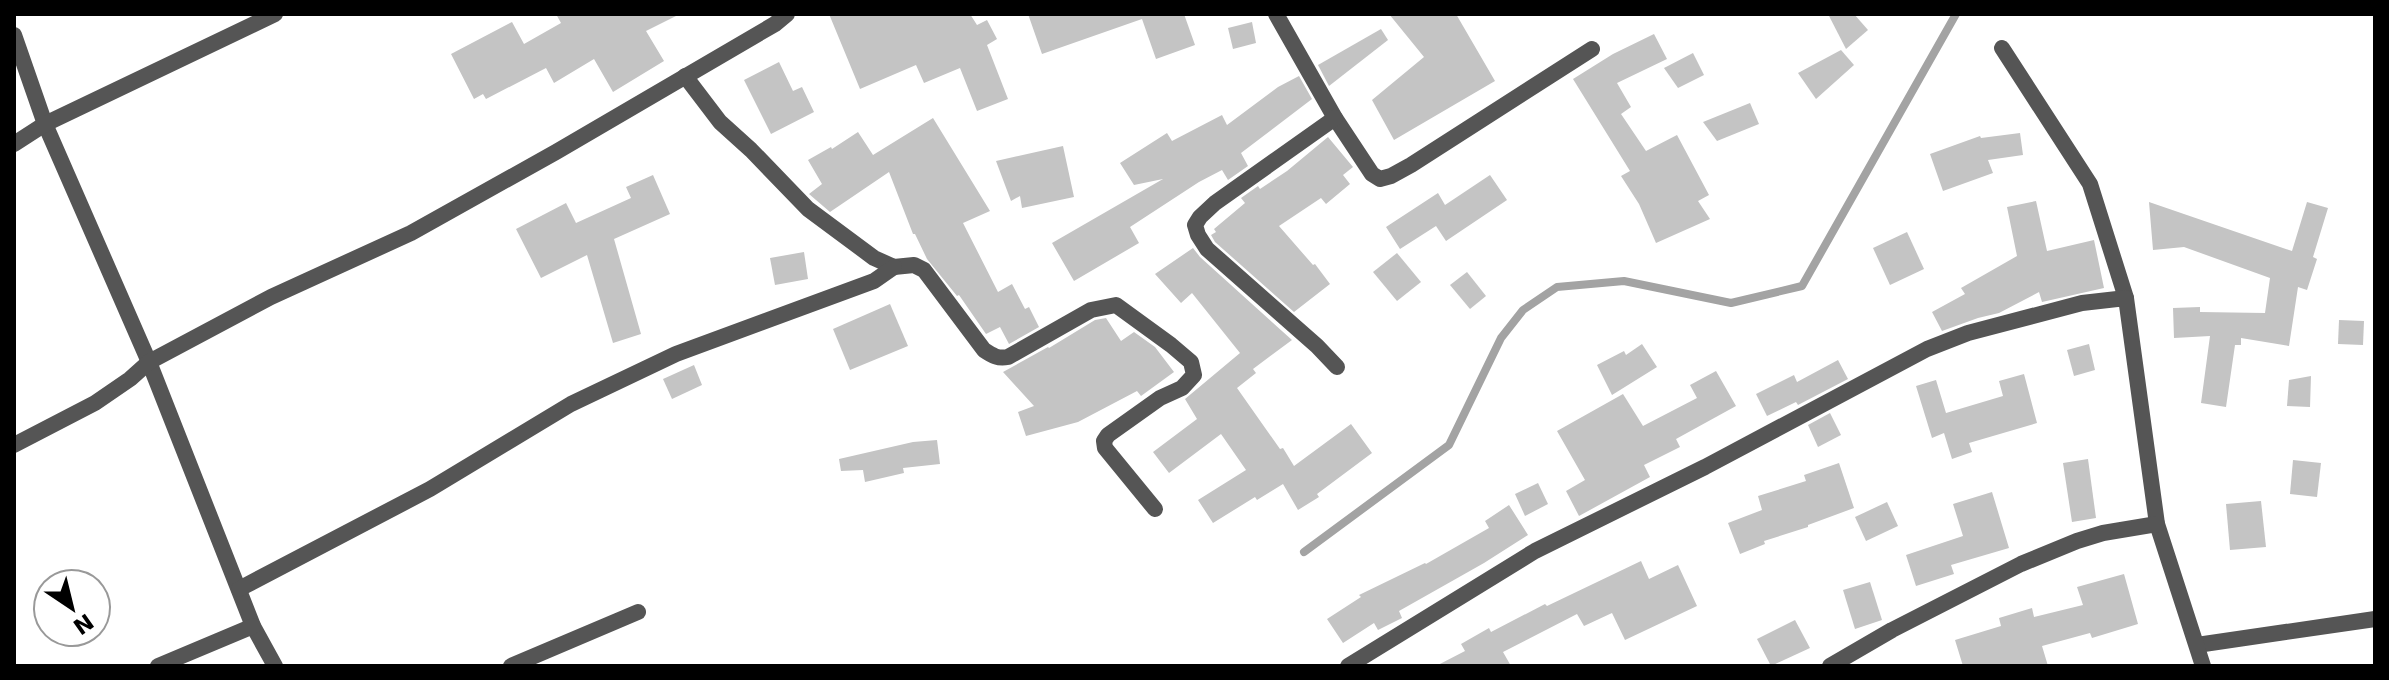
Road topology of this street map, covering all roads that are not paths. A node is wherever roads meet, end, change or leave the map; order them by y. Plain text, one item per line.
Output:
1 (275, 14) edge
2 (787, 14) edge
3 (1276, 14) edge
4 (14, 35) edge
5 (2002, 48) dead end
6 (1592, 49) dead end
7 (685, 76) junction
8 (1335, 118) junction
9 (45, 124) junction
10 (14, 144) edge
11 (894, 267) junction
12 (2126, 298) junction
13 (149, 362) junction
14 (1337, 367) dead end
15 (14, 445) edge
16 (1155, 509) dead end
17 (2157, 524) junction
18 (239, 589) junction
19 (638, 612) dead end
20 (2375, 619) edge
21 (253, 626) junction
22 (2197, 645) junction
23 (158, 666) edge
24 (275, 666) edge
25 (511, 666) edge
26 (1348, 666) edge
27 (1830, 666) edge
28 (2203, 666) edge

1 - 9 street
2 - 7 street
3 - 8 street
4 - 9 street
5 - 12 street
6 - 8 street
7 - 11 street
7 - 13 street
8 - 14 street
9 - 10 street
9 - 13 street
11 - 16 street
11 - 18 street
12 - 17 street
12 - 26 street
13 - 15 street
13 - 18 street
17 - 22 street
17 - 27 street
18 - 21 street
19 - 25 street
20 - 22 street
21 - 23 street
21 - 24 street
22 - 28 street

